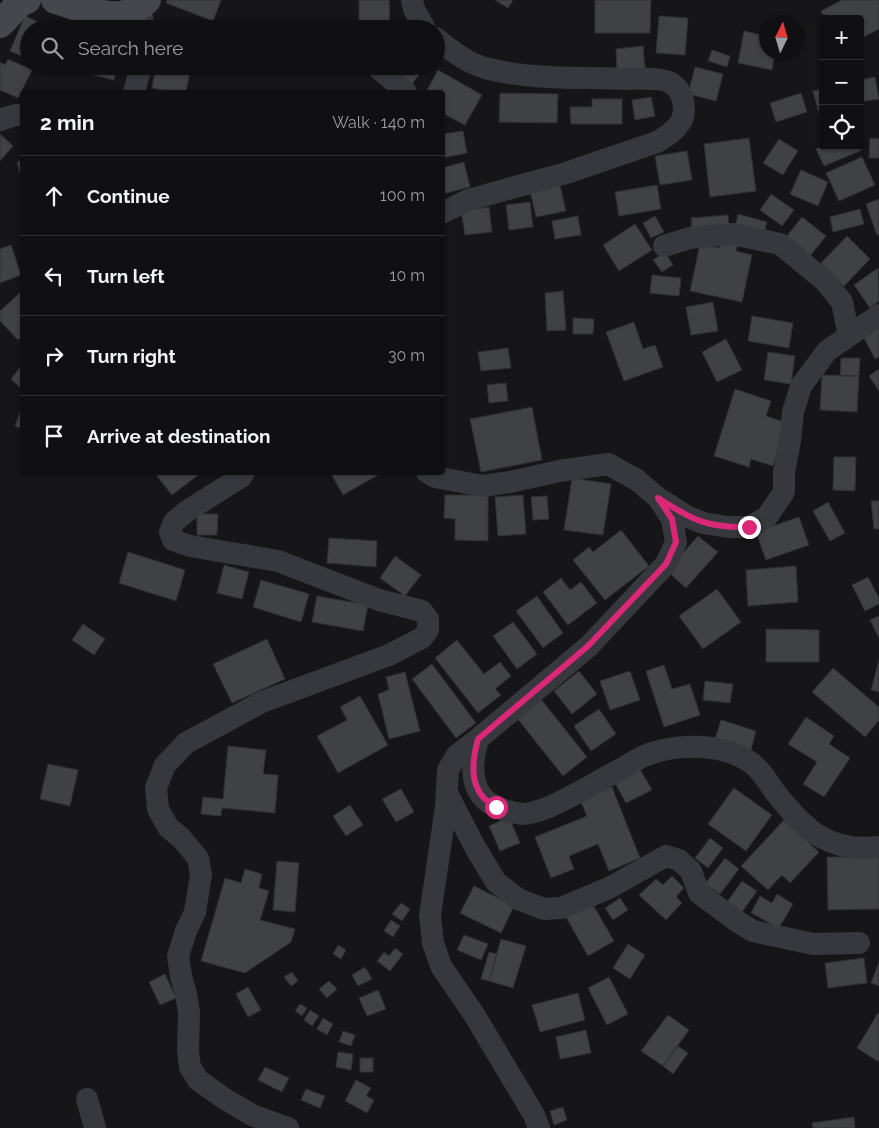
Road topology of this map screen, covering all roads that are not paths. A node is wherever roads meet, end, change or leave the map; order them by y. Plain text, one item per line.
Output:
1 (27, 0) edge
2 (55, 0) edge
3 (412, 0) edge
4 (144, 11) edge
5 (421, 20) edge
6 (0, 24) edge
7 (445, 45) edge
8 (139, 75) edge
9 (386, 75) edge
10 (135, 90) edge
11 (404, 90) edge
12 (20, 115) edge
13 (0, 120) edge
14 (445, 212) edge
15 (664, 246) dead end
16 (879, 315) edge
17 (849, 336) junction
18 (242, 475) edge
19 (432, 475) edge
20 (658, 498) junction
21 (478, 739) junction
22 (447, 793) junction
23 (879, 847) edge
24 (859, 944) dead end
25 (87, 1099) dead end
26 (533, 1124) edge
27 (95, 1128) edge
28 (288, 1128) edge

1 - 6 street
2 - 4 street
3 - 5 street
7 - 14 street
8 - 10 street
9 - 11 street
12 - 13 street
15 - 17 street
16 - 17 street
17 - 20 street
18 - 28 street
19 - 20 street
20 - 21 street
21 - 22 street
21 - 23 street
22 - 24 street
22 - 26 street
25 - 27 street

